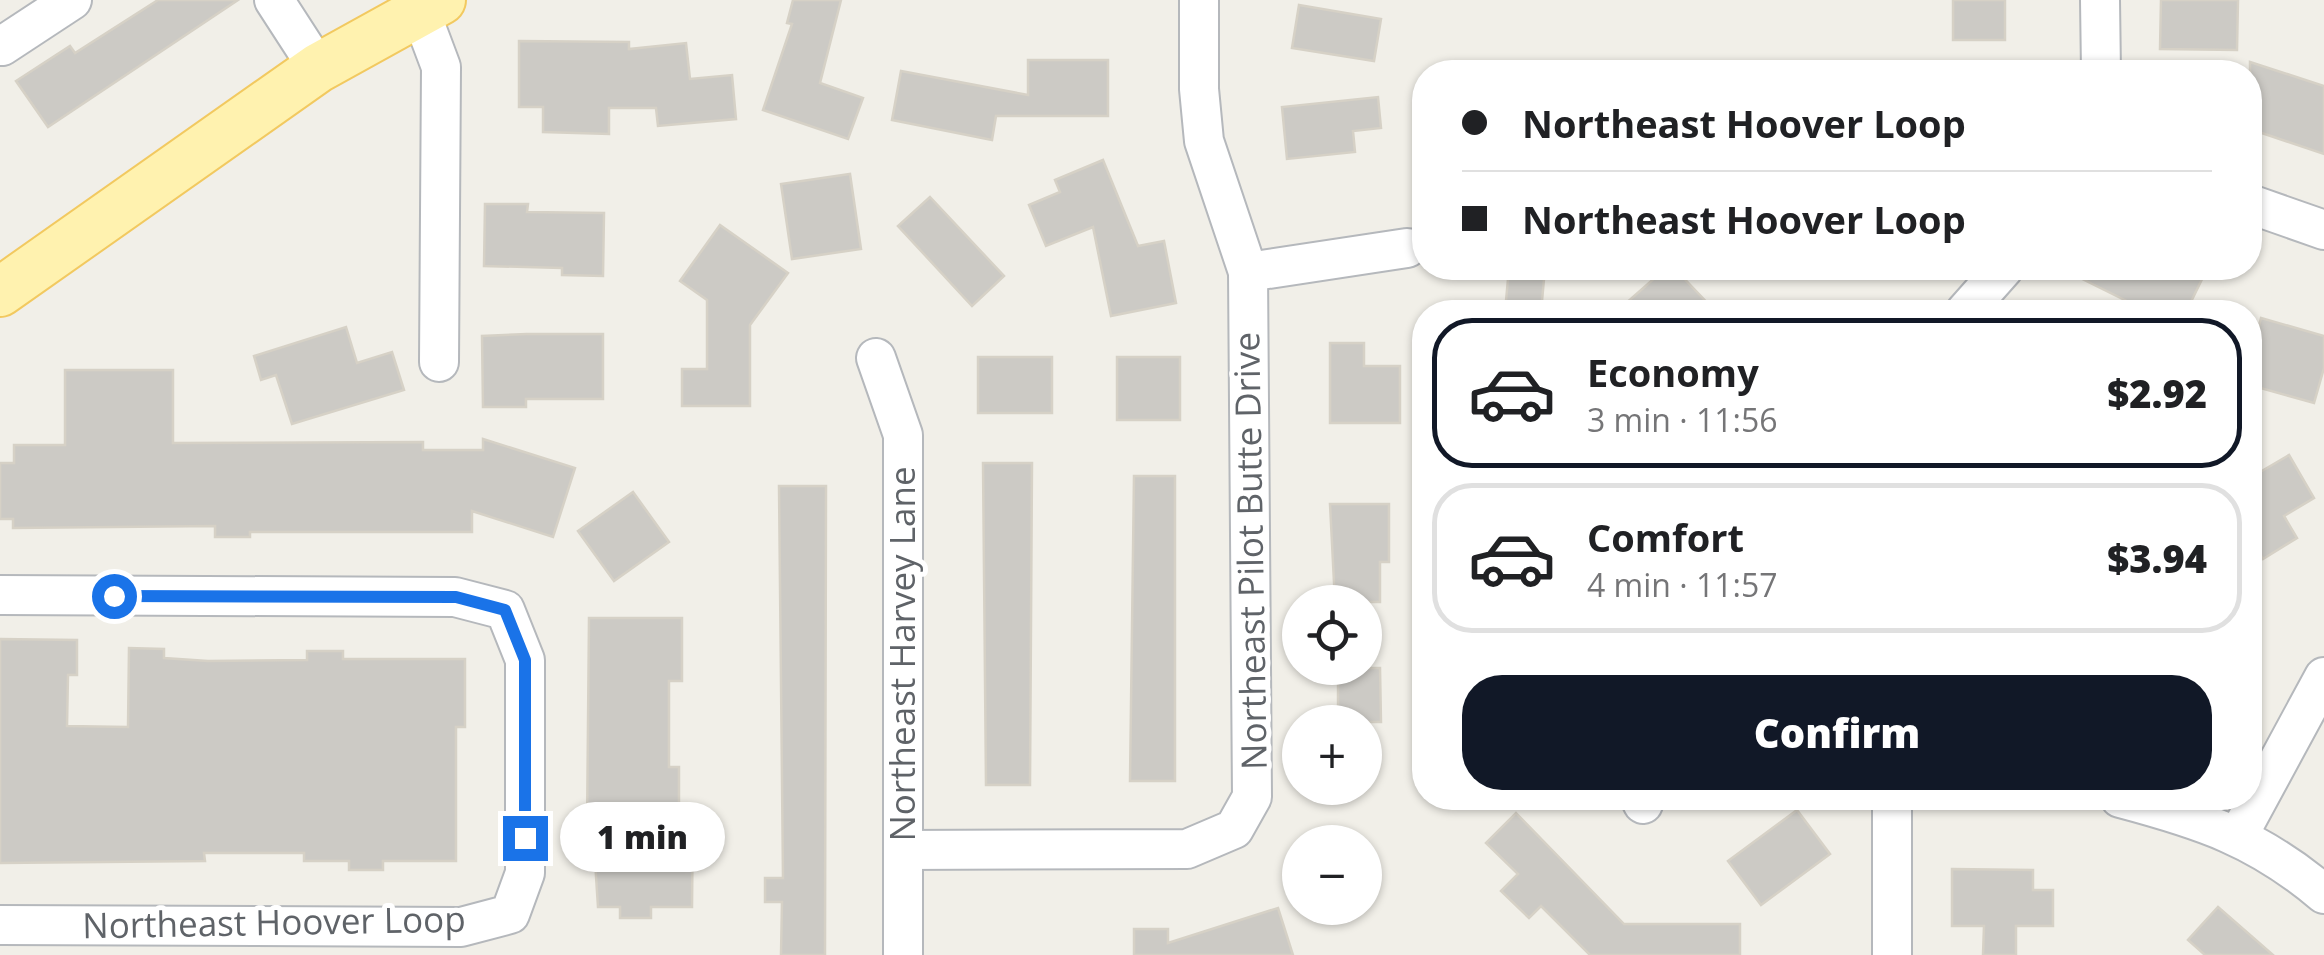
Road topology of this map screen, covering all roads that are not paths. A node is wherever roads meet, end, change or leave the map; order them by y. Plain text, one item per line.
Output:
1 (72, 0) edge
2 (274, 0) edge
3 (1199, 0) edge
4 (2100, 0) edge
5 (430, 5) edge
6 (2, 46) edge
7 (2100, 60) edge
8 (318, 68) junction
9 (2262, 208) edge
10 (2324, 230) edge
11 (1407, 248) dead end
12 (1248, 272) junction
13 (1993, 280) edge
14 (0, 292) edge
15 (1976, 300) edge
16 (876, 358) dead end
17 (439, 362) dead end
18 (0, 595) edge
19 (2324, 676) edge
20 (2262, 791) edge
21 (1892, 810) edge
22 (2157, 810) edge
23 (2252, 810) edge
24 (2238, 836) junction
25 (904, 850) junction
26 (2324, 894) edge
27 (0, 925) edge
28 (903, 955) edge
29 (1892, 955) edge

1 - 6 street
2 - 8 street
3 - 12 street, Northeast Pilot Butte Drive
4 - 7 street
5 - 8 main road
5 - 17 street
8 - 14 main road
9 - 10 street
11 - 12 street
12 - 25 street, Northeast Pilot Butte Drive
13 - 15 street
16 - 25 street, Northeast Harvey Lane
18 - 27 street, Northeast Hoover Loop
19 - 20 street
21 - 29 street
22 - 24 street
23 - 24 street
24 - 26 street
25 - 28 street, Northeast Harvey Lane

